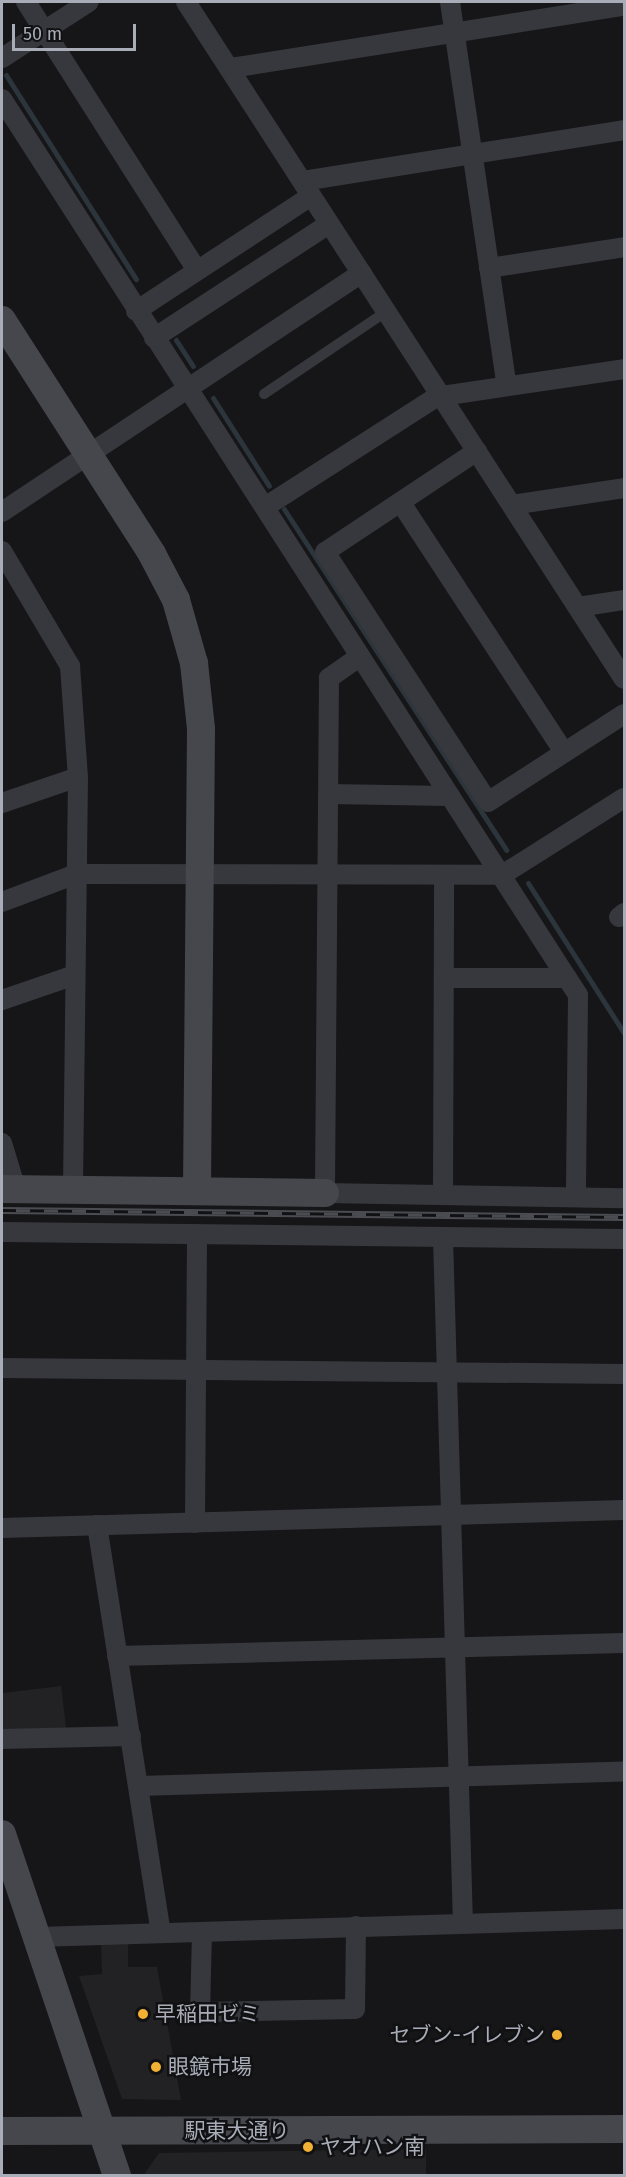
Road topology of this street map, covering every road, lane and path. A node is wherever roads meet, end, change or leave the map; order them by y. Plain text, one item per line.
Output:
1 (26, 2) edge
2 (90, 2) edge
3 (186, 2) edge
4 (450, 2) edge
5 (624, 6) edge
6 (44, 30) junction
7 (454, 31) junction
8 (2, 58) edge
9 (231, 68) junction
10 (2, 99) edge
11 (624, 130) edge
12 (473, 154) junction
13 (307, 188) junction
14 (329, 224) junction
15 (624, 247) edge
16 (489, 268) junction
17 (197, 270) junction
18 (362, 273) junction
19 (136, 311) junction
20 (387, 311) junction
21 (2, 320) edge
22 (154, 339) junction
23 (624, 369) edge
24 (507, 386) junction
25 (187, 389) junction
26 (264, 394) dead end
27 (442, 395) junction
28 (477, 451) junction
29 (88, 454) junction
30 (624, 488) edge
31 (401, 503) junction
32 (512, 506) junction
33 (265, 507) junction
34 (2, 512) edge
35 (2, 551) edge
36 (624, 600) edge
37 (578, 607) junction
38 (359, 657) junction
39 (624, 680) edge
40 (624, 714) edge
41 (564, 752) junction
42 (78, 777) junction
43 (328, 794) junction
44 (450, 796) junction
45 (624, 798) edge
46 (2, 803) edge
47 (76, 874) junction
48 (199, 874) junction
49 (327, 875) junction
50 (444, 875) junction
51 (502, 875) junction
52 (2, 902) edge
53 (75, 975) junction
54 (445, 978) junction
55 (567, 978) junction
56 (2, 1000) edge
57 (2, 1143) edge
58 (9, 1189) edge
59 (73, 1190) junction
60 (197, 1190) junction
61 (325, 1193) junction
62 (443, 1194) junction
63 (576, 1197) junction
64 (624, 1197) edge
65 (2, 1232) edge
66 (197, 1234) junction
67 (443, 1238) junction
68 (624, 1239) edge
69 (2, 1368) edge
70 (196, 1370) junction
71 (445, 1373) junction
72 (624, 1374) edge
73 (624, 1510) edge
74 (449, 1515) junction
75 (195, 1522) junction
76 (97, 1525) junction
77 (2, 1527) edge
78 (624, 1643) edge
79 (454, 1648) junction
80 (117, 1656) junction
81 (131, 1736) junction
82 (2, 1739) edge
83 (624, 1772) edge
84 (459, 1777) junction
85 (139, 1786) junction
86 (2, 1834) edge
87 (624, 1919) edge
88 (463, 1923) junction
89 (356, 1926) junction
90 (202, 1932) junction
91 (161, 1933) junction
92 (38, 1937) junction
93 (624, 2129) edge
94 (2, 2131) edge
95 (102, 2132) junction
96 (117, 2175) edge

1 - 6 street
2 - 6 street
3 - 9 street
4 - 7 street
5 - 7 street
6 - 8 street
6 - 17 street
7 - 9 street
7 - 12 street
9 - 13 street
10 - 19 street
11 - 12 street
12 - 13 street
12 - 16 street
13 - 14 street
13 - 17 street
14 - 18 street
14 - 22 street
15 - 16 street
16 - 24 street
17 - 19 street
18 - 20 street
18 - 25 street
19 - 22 street
20 - 26 lane
20 - 27 street
21 - 29 street
22 - 25 street
23 - 24 street
24 - 27 street
25 - 29 street
25 - 33 street
27 - 28 street
27 - 33 street
28 - 31 street
28 - 32 street
29 - 34 street
29 - 48 street
30 - 32 street
31 - 41 street
31 - 41 street
32 - 37 street
33 - 38 street
35 - 42 street
36 - 37 street
37 - 39 street
38 - 43 street
38 - 44 street
40 - 41 street
42 - 46 street
42 - 47 street
43 - 44 street
43 - 49 street
44 - 51 street
45 - 51 street
47 - 48 street
47 - 52 street
47 - 53 street
48 - 49 street
48 - 60 street
49 - 50 street
49 - 61 street
50 - 51 street
50 - 54 street
51 - 55 street
53 - 56 street
53 - 59 street
54 - 55 street
54 - 62 street
55 - 63 street
57 - 58 street
58 - 59 street
59 - 60 street
60 - 61 street
61 - 62 street
62 - 63 street
63 - 64 street
65 - 66 street
66 - 67 street
66 - 70 street
67 - 68 street
67 - 71 street
69 - 70 street
70 - 71 street
70 - 75 street
71 - 72 street
71 - 74 street
73 - 74 street
74 - 75 street
74 - 79 street
75 - 76 street
76 - 77 street
76 - 80 street
78 - 79 street
79 - 80 street
79 - 84 street
80 - 81 street
81 - 82 street
81 - 85 street
83 - 84 street
84 - 85 street
84 - 88 street
85 - 91 street
86 - 92 street
87 - 88 street
88 - 89 street
89 - 90 street
89 - 90 street
90 - 91 street
91 - 92 street
92 - 95 street
93 - 95 street, 駅東大通り
94 - 95 street, 駅東大通り
95 - 96 street

